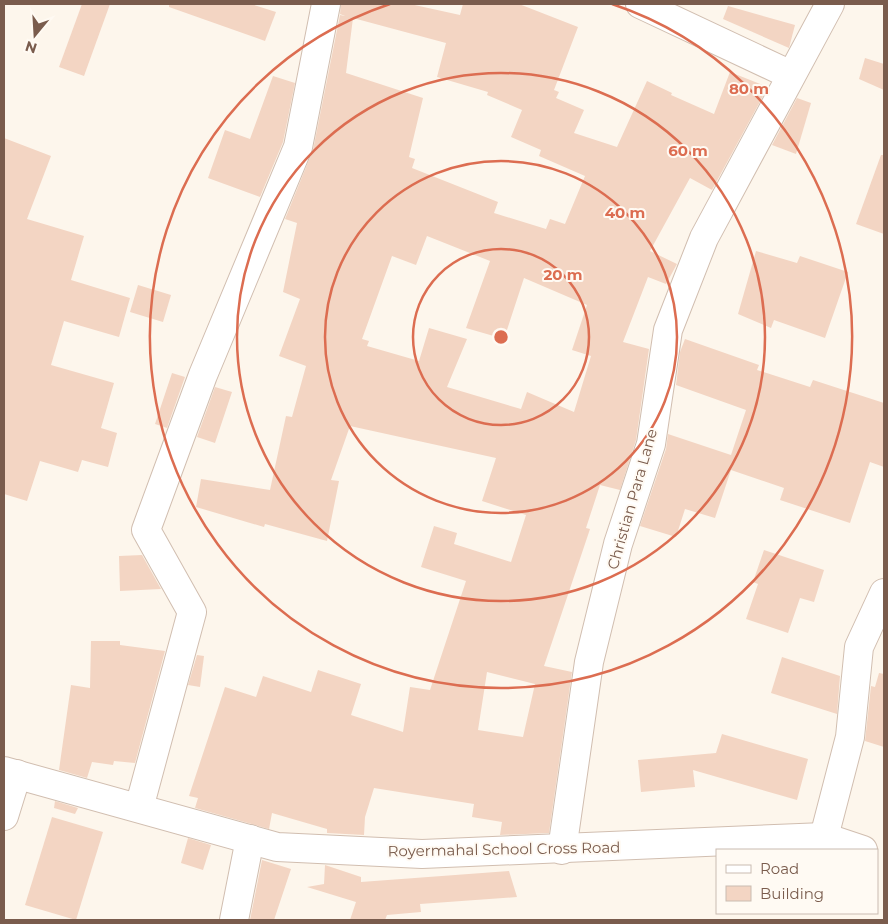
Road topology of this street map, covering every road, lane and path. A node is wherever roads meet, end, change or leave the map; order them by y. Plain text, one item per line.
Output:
1 (326, 4) edge
2 (640, 4) edge
3 (830, 4) edge
4 (791, 76) junction
5 (884, 593) edge
6 (10, 773) edge
7 (139, 808) junction
8 (4, 816) edge
9 (824, 837) junction
10 (250, 839) junction
11 (860, 849) edge
12 (562, 850) junction
13 (234, 920) edge

1 - 7 street
2 - 4 street
3 - 4 street, Christian Para Lane
4 - 12 street, Christian Para Lane
5 - 9 street
6 - 7 street, Royermahal School Cross Road
6 - 8 street
7 - 10 street, Royermahal School Cross Road
9 - 11 street, Royermahal School Cross Road
9 - 12 street, Royermahal School Cross Road
10 - 12 street, Royermahal School Cross Road
10 - 13 street

